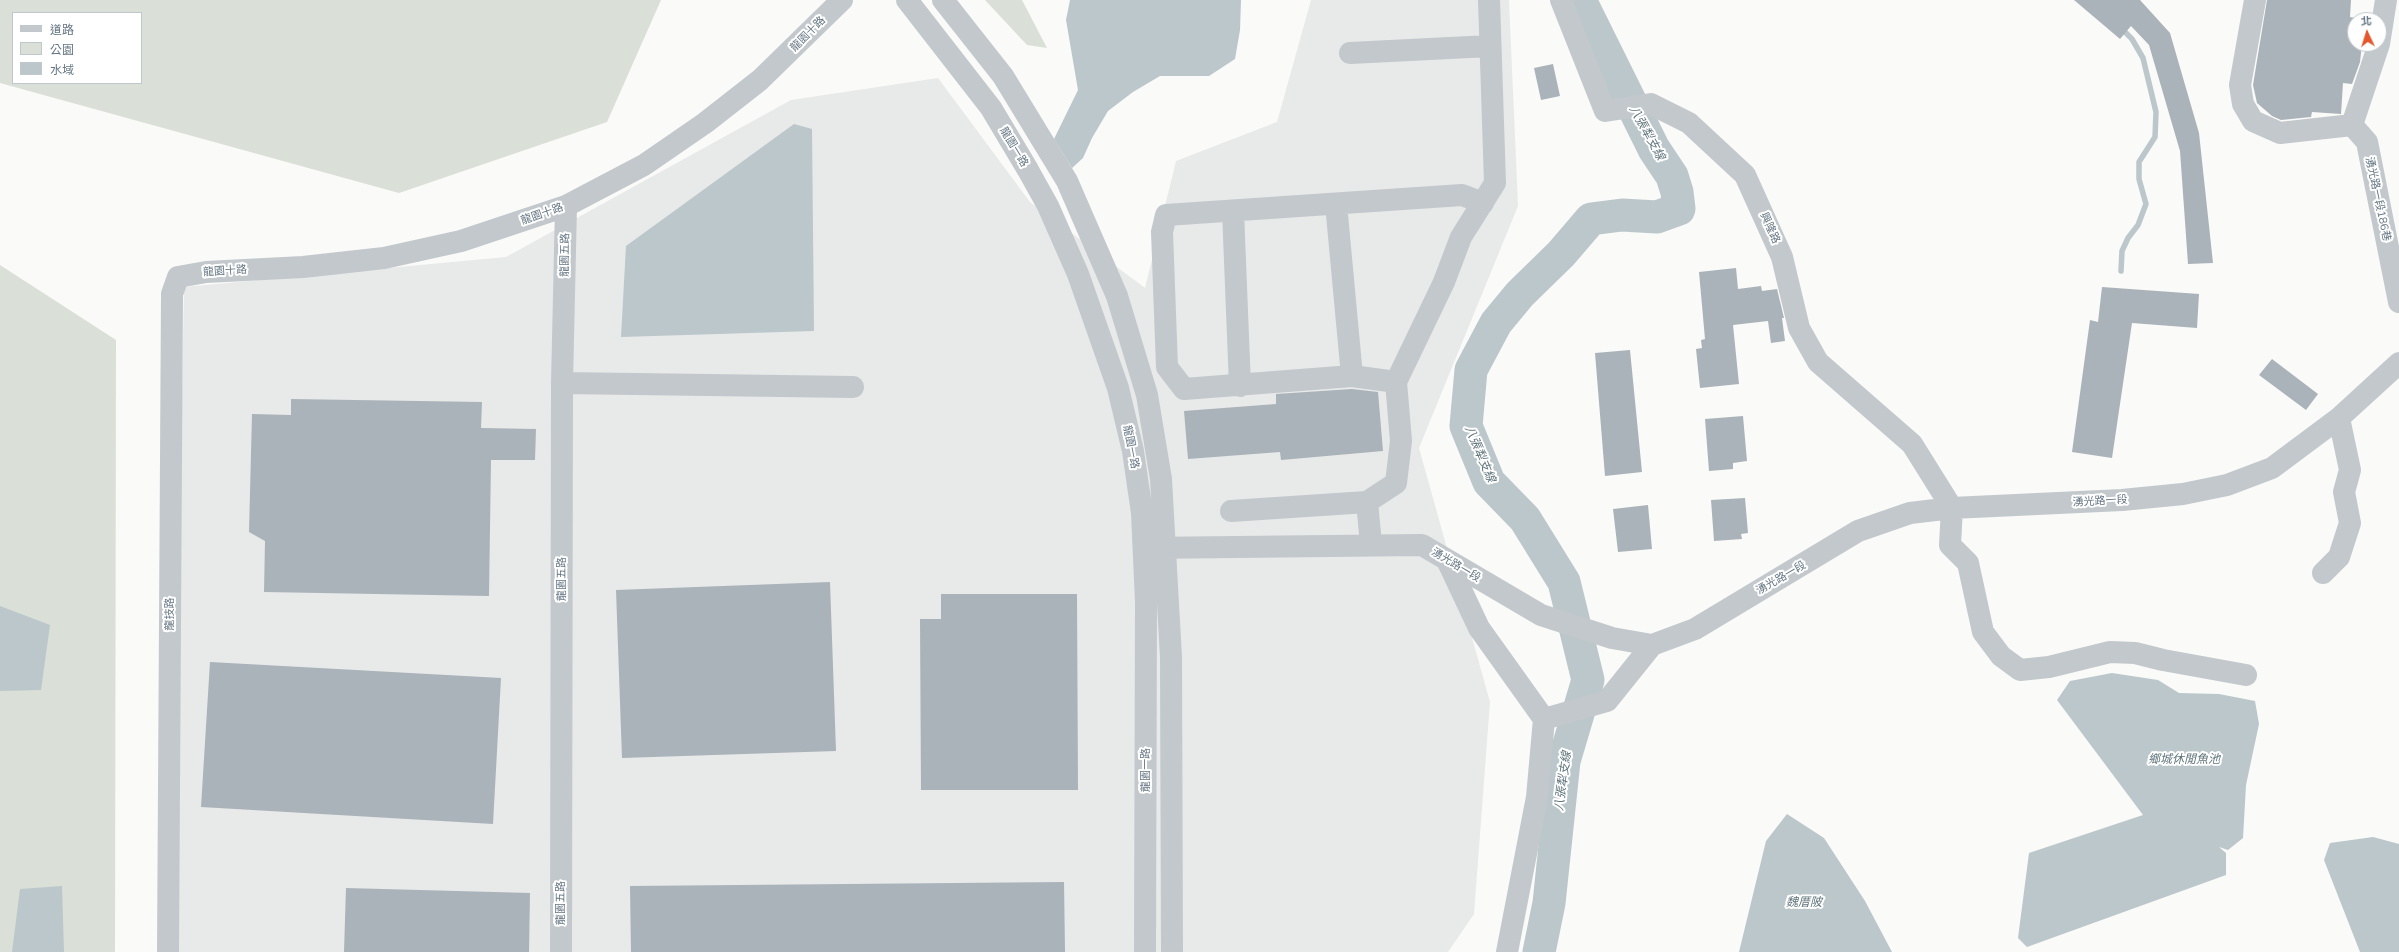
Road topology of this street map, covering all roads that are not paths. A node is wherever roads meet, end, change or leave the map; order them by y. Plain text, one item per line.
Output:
1 (842, 0) edge
2 (907, 0) edge
3 (943, 0) edge
4 (1489, 0) edge
5 (1561, 0) edge
6 (2255, 0) edge
7 (2386, 0) edge
8 (2384, 12) edge
9 (1490, 46) junction
10 (2376, 52) edge
11 (1350, 54) dead end
12 (2352, 125) junction
13 (1484, 203) junction
14 (1336, 204) junction
15 (566, 206) junction
16 (1233, 211) junction
17 (178, 276) joint
18 (2399, 302) edge
19 (2399, 363) edge
20 (1352, 376) junction
21 (1396, 382) junction
22 (562, 383) junction
23 (1240, 386) junction
24 (853, 387) dead end
25 (2339, 418) junction
26 (1367, 502) junction
27 (1952, 508) junction
28 (1231, 511) dead end
29 (1371, 544) junction
30 (1144, 548) junction
31 (1166, 548) junction
32 (1447, 560) junction
33 (2323, 573) dead end
34 (1652, 645) junction
35 (2246, 675) dead end
36 (1544, 719) junction
37 (168, 952) edge
38 (561, 952) edge
39 (1144, 952) edge
40 (1172, 952) edge
41 (1507, 952) edge

1 - 15 street, 龍園十路
2 - 30 street, 龍園一路
3 - 31 street
4 - 9 street
5 - 27 street, 興隆路
6 - 12 street
7 - 8 street
9 - 11 street
9 - 13 street
10 - 12 street
12 - 18 street, 湧光路一段186巷
13 - 14 street
13 - 21 street
14 - 16 street
14 - 20 street
15 - 17 street, 龍園十路
15 - 22 street, 龍園五路
16 - 23 street
16 - 23 street
17 - 37 street, 龍技路
19 - 25 street, 湧光路一段
20 - 21 street
20 - 23 street
21 - 26 street
22 - 24 street
22 - 38 street, 龍園五路
25 - 27 street, 湧光路一段
25 - 33 street
26 - 28 street
26 - 29 street
27 - 34 street, 湧光路一段
27 - 35 street
29 - 31 street, 湧光路一段
29 - 32 street, 湧光路一段
30 - 31 street, 湧光路一段
30 - 39 street, 龍園一路
31 - 40 street
32 - 34 street, 湧光路一段
32 - 36 street
34 - 36 street
36 - 41 street

